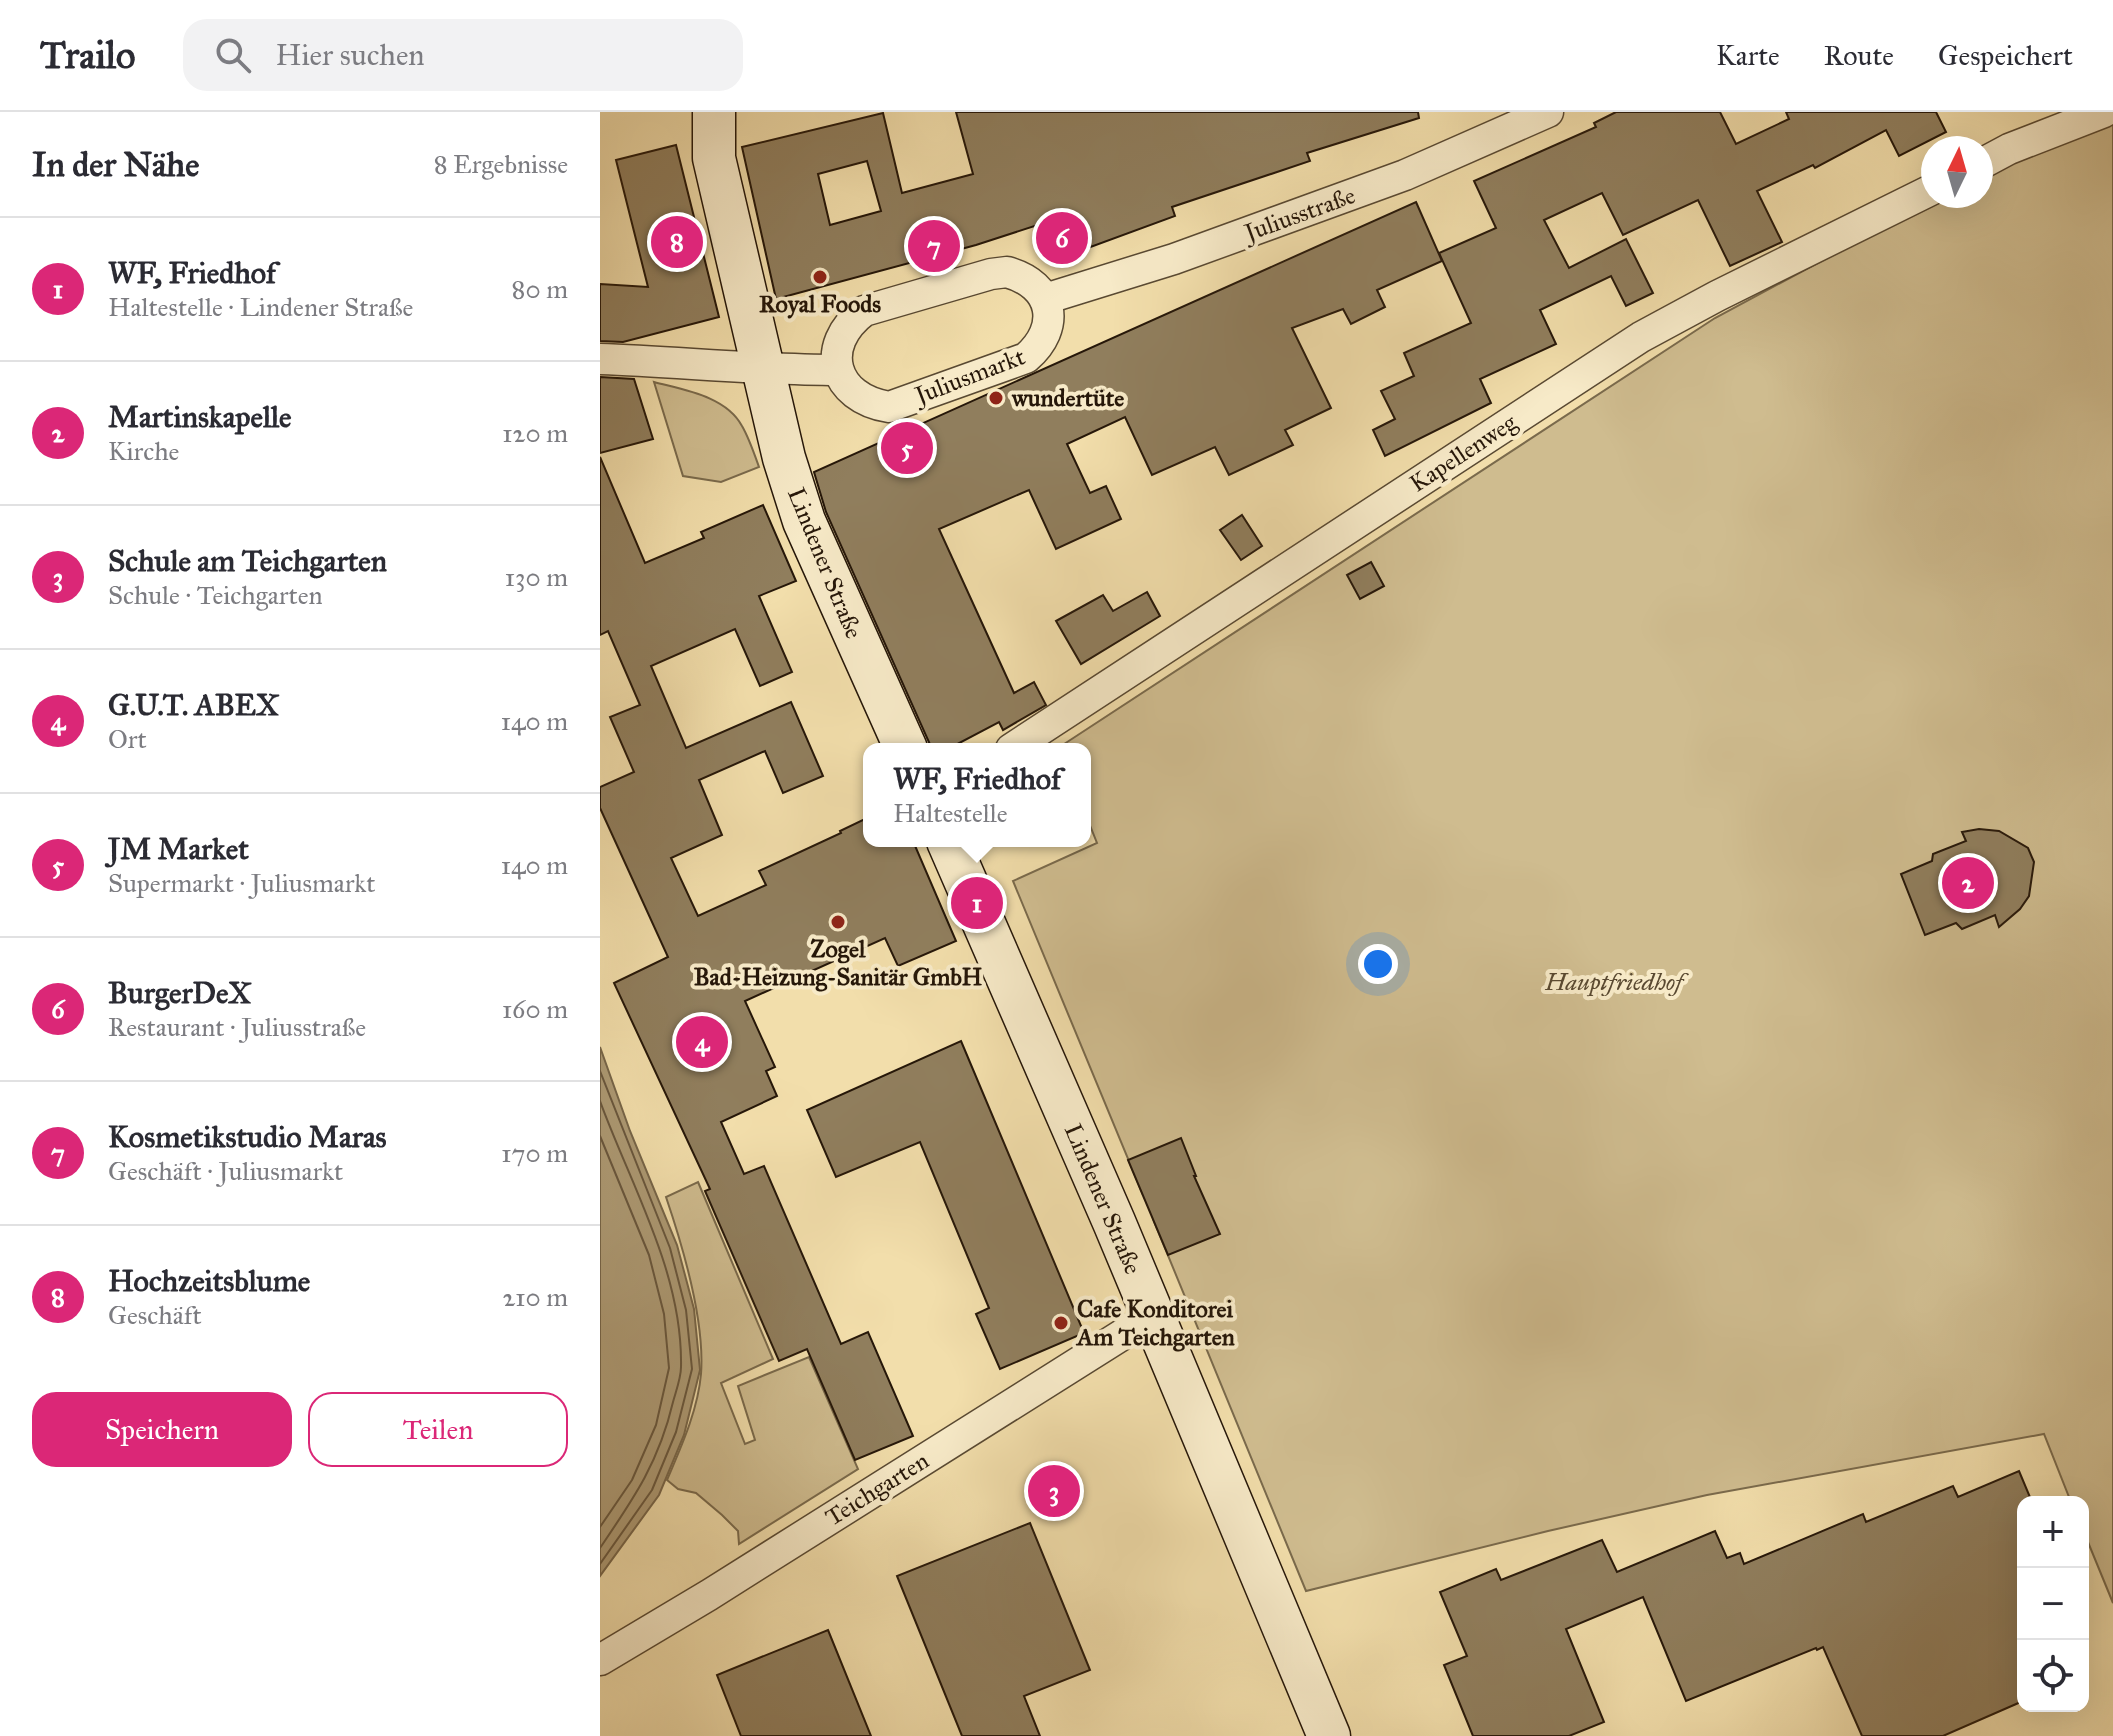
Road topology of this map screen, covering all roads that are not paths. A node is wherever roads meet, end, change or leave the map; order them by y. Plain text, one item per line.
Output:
1 (714, 112) edge
2 (1548, 112) edge
3 (2104, 112) edge
4 (1993, 158) edge
5 (1921, 195) edge
6 (1045, 299) junction
7 (600, 359) edge
8 (764, 369) junction
9 (838, 370) junction
10 (903, 743) edge
11 (1020, 743) edge
12 (951, 847) edge
13 (1152, 1316) junction
14 (600, 1660) edge
15 (1329, 1736) edge

1 - 8 main road, Lindener Straße
2 - 6 street, Juliusstraße
3 - 4 street
5 - 11 street, Kapellenweg
6 - 9 street
6 - 9 street, Juliusmarkt
7 - 8 street
8 - 9 street
8 - 10 main road, Lindener Straße
12 - 13 main road, Lindener Straße
13 - 14 street, Teichgarten
13 - 15 main road, Lindener Straße

